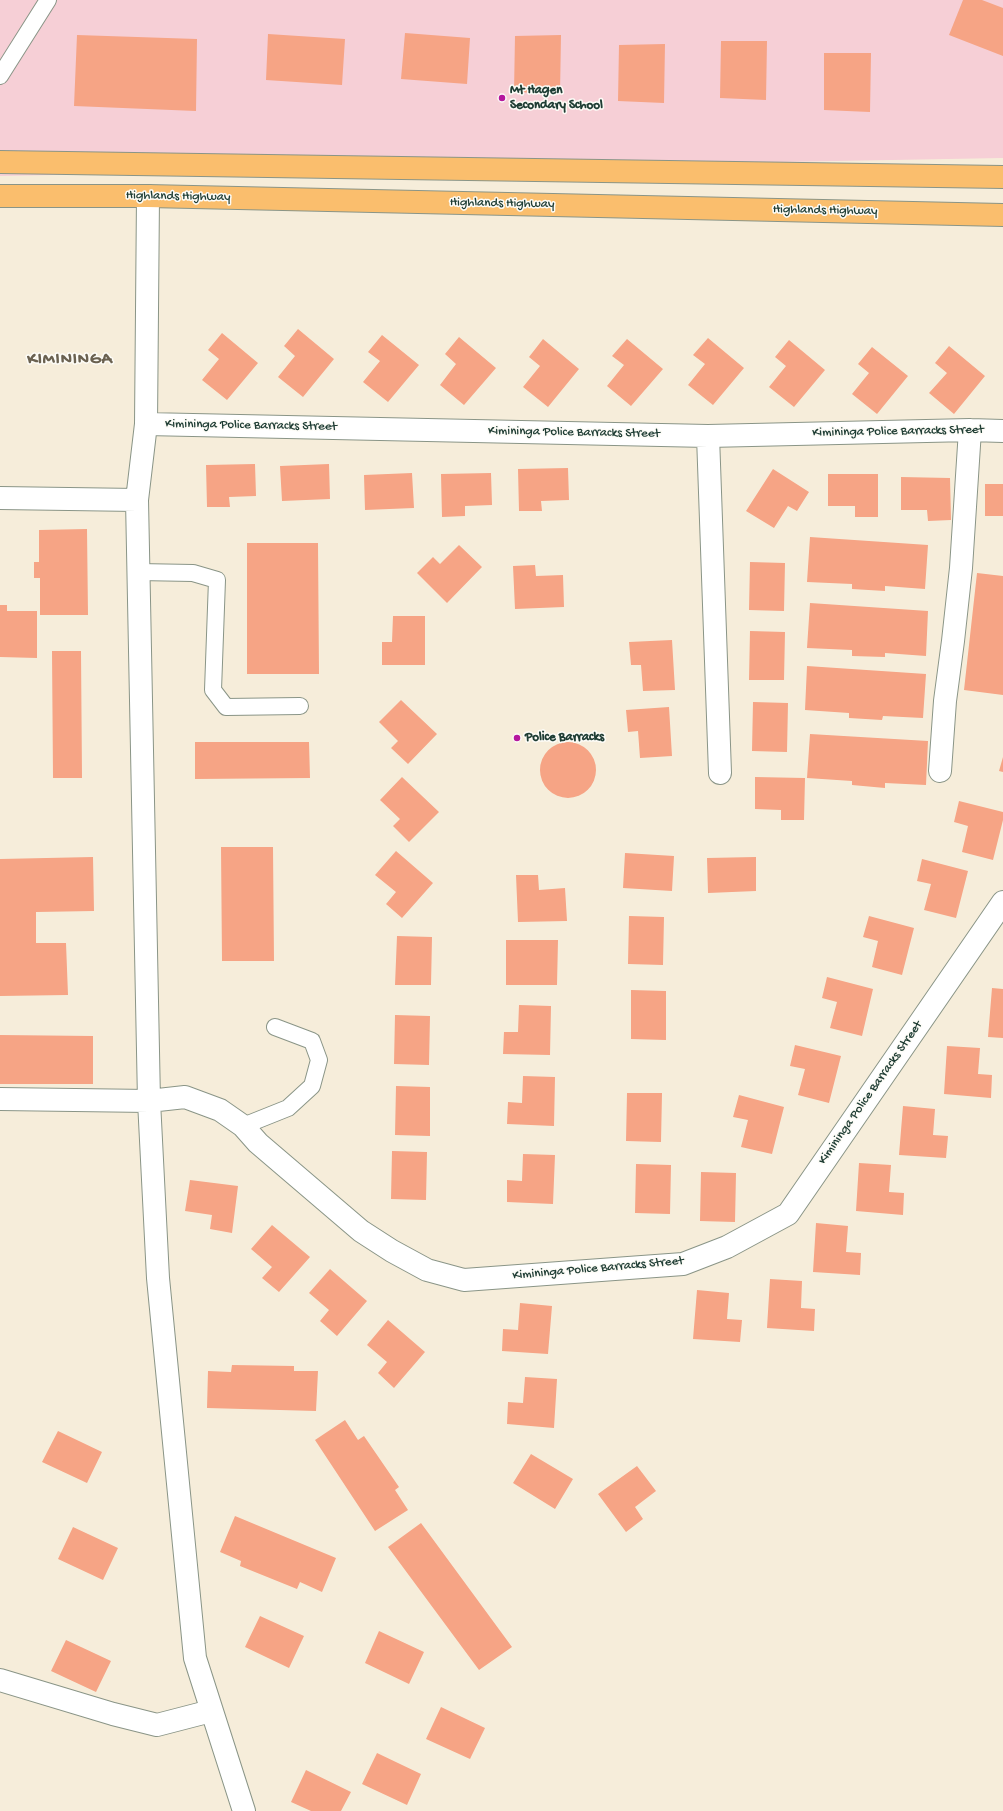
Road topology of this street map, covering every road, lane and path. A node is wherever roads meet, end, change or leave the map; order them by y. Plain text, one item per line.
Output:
1 (48, 0) edge
2 (0, 76) edge
3 (0, 162) edge
4 (1003, 178) edge
5 (0, 196) edge
6 (148, 196) junction
7 (1003, 216) edge
8 (146, 424) junction
9 (970, 430) junction
10 (1003, 431) edge
11 (708, 436) junction
12 (0, 498) edge
13 (137, 500) junction
14 (138, 572) junction
15 (300, 706) dead end
16 (940, 771) dead end
17 (720, 773) dead end
18 (1003, 902) edge
19 (275, 1028) dead end
20 (0, 1099) edge
21 (149, 1101) junction
22 (242, 1126) junction
23 (0, 1680) edge
24 (211, 1712) junction
25 (244, 1811) edge

1 - 2 lane
3 - 4 highway
5 - 6 highway, Highlands Highway
6 - 7 highway, Highlands Highway
6 - 8 street
8 - 11 street, Kimininga Police Barracks Street
8 - 13 street
9 - 10 street, Kimininga Police Barracks Street
9 - 11 street, Kimininga Police Barracks Street
9 - 16 street
11 - 17 street
12 - 13 street
13 - 14 street
14 - 15 lane
14 - 21 street
18 - 22 street, Kimininga Police Barracks Street
19 - 22 lane
20 - 21 street, Kimininga Police Barracks Street
21 - 22 street, Kimininga Police Barracks Street
21 - 24 street
23 - 24 street
24 - 25 street

